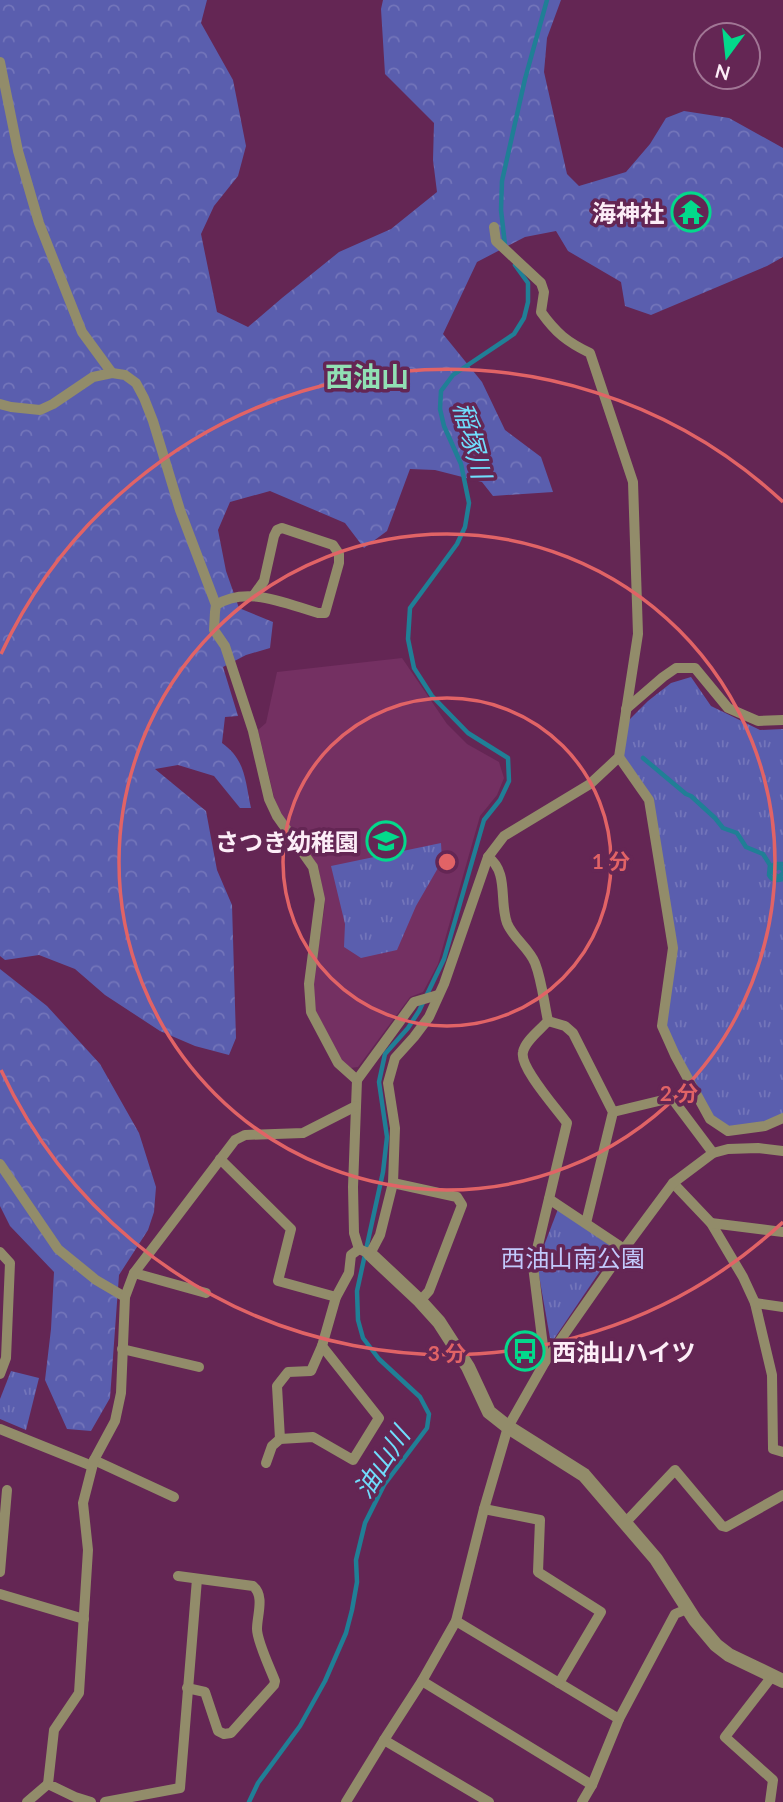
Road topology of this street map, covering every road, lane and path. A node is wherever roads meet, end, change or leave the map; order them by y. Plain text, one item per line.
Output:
1 (0, 62) edge
2 (494, 227) dead end
3 (112, 373) junction
4 (0, 404) edge
5 (254, 596) junction
6 (216, 605) junction
7 (626, 709) junction
8 (783, 720) edge
9 (619, 757) junction
10 (488, 857) junction
11 (438, 995) junction
12 (548, 1021) junction
13 (356, 1080) junction
14 (356, 1107) junction
15 (613, 1112) junction
16 (783, 1118) edge
17 (783, 1151) edge
18 (713, 1153) junction
19 (220, 1159) junction
20 (0, 1164) edge
21 (393, 1183) junction
22 (673, 1183) junction
23 (549, 1199) junction
24 (586, 1223) junction
25 (711, 1223) junction
26 (783, 1232) edge
27 (624, 1249) junction
28 (364, 1251) junction
29 (0, 1252) edge
30 (134, 1273) junction
31 (206, 1293) dead end
32 (125, 1297) junction
33 (335, 1297) junction
34 (420, 1301) junction
35 (755, 1303) junction
36 (783, 1307) edge
37 (322, 1346) junction
38 (122, 1349) junction
39 (3, 1357) edge
40 (545, 1362) junction
41 (199, 1367) dead end
42 (0, 1374) edge
43 (778, 1376) edge
44 (508, 1427) junction
45 (0, 1429) edge
46 (280, 1439) junction
47 (783, 1451) edge
48 (93, 1463) junction
49 (266, 1463) dead end
50 (7, 1490) dead end
51 (783, 1495) edge
52 (174, 1497) dead end
53 (484, 1509) junction
54 (625, 1523) junction
55 (0, 1563) edge
56 (0, 1572) edge
57 (178, 1576) dead end
58 (197, 1579) junction
59 (0, 1594) edge
60 (687, 1609) junction
61 (84, 1619) junction
62 (456, 1621) junction
63 (778, 1678) edge
64 (422, 1681) junction
65 (559, 1683) junction
66 (187, 1688) junction
67 (619, 1719) junction
68 (384, 1740) junction
69 (48, 1784) junction
70 (592, 1785) junction
71 (74, 1800) edge
72 (349, 1801) edge
73 (27, 1802) edge
74 (91, 1802) edge
75 (106, 1802) edge
76 (488, 1802) edge
77 (582, 1802) edge
78 (770, 1802) edge

1 - 3 street
2 - 7 street
3 - 4 street
3 - 6 street
5 - 5 street
5 - 6 street
6 - 13 street
7 - 8 street
7 - 9 street
9 - 10 street
9 - 16 street
10 - 11 street
10 - 12 street
11 - 13 street
11 - 21 street
12 - 15 street
12 - 23 street
13 - 14 street
14 - 19 street
14 - 28 street
15 - 18 street
15 - 24 street
17 - 18 street
18 - 22 street
19 - 30 street
19 - 33 street
20 - 32 street
21 - 28 street
21 - 34 street
22 - 25 street
22 - 27 street
23 - 24 street
23 - 40 street
24 - 27 street
25 - 26 street
25 - 35 street
27 - 40 street
28 - 33 street
28 - 34 street
29 - 39 street
30 - 31 street
30 - 32 street
32 - 38 street
33 - 37 street
34 - 44 street
35 - 36 street
35 - 43 street
37 - 46 street
37 - 46 street
38 - 41 street
38 - 48 street
39 - 42 street
40 - 44 street
43 - 47 street
44 - 53 street
44 - 54 street
45 - 48 street
46 - 49 street
48 - 52 street
48 - 61 street
50 - 55 street
51 - 54 street
53 - 62 street
53 - 65 street
54 - 60 street
55 - 56 street
57 - 58 street
58 - 66 street
58 - 66 street
59 - 61 street
60 - 63 street
60 - 67 street
61 - 69 street
62 - 64 street
62 - 65 street
63 - 78 street
64 - 68 street
64 - 70 street
65 - 67 street
66 - 75 street
67 - 70 street
68 - 72 street
68 - 76 street
69 - 71 street
69 - 73 street
70 - 77 street
71 - 74 street

